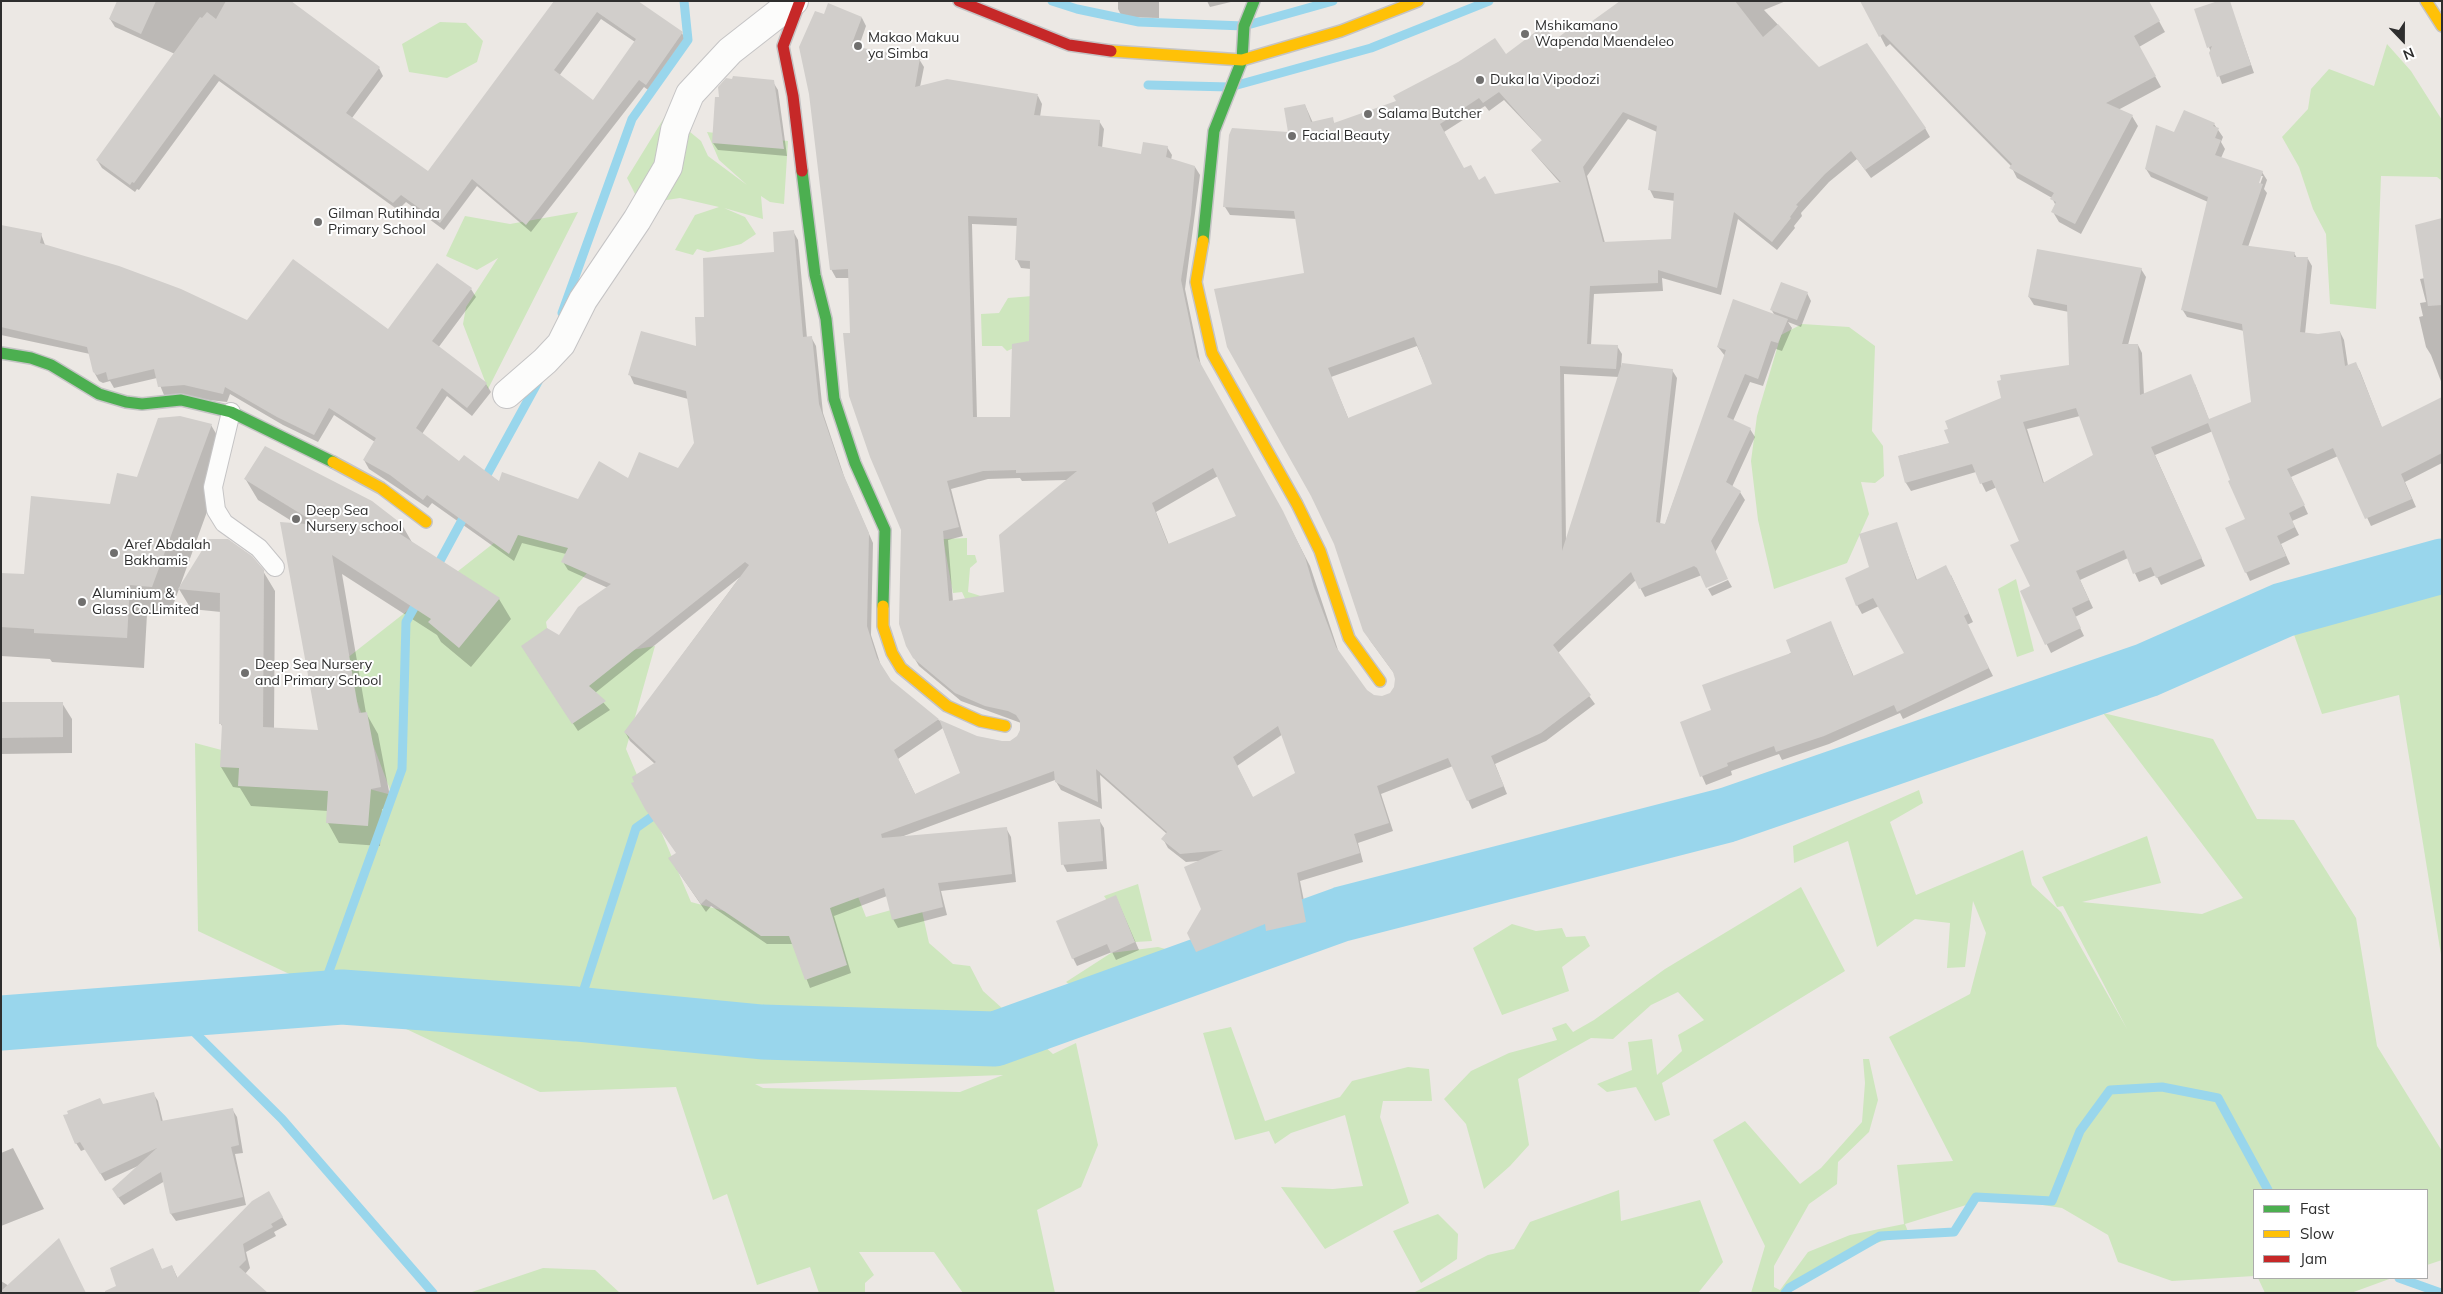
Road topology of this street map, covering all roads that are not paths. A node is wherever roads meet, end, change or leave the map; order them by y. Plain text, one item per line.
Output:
1 (794, 1) edge
2 (800, 1) edge
3 (959, 1) edge
4 (1254, 1) edge
5 (1418, 1) edge
6 (2426, 1) edge
7 (2442, 26) edge
8 (1242, 60) junction
9 (1, 353) edge
10 (507, 394) dead end
11 (231, 412) junction
12 (426, 522) dead end
13 (275, 567) dead end
14 (1380, 681) dead end
15 (1005, 726) dead end

1 - 10 street
2 - 15 street
3 - 8 street
4 - 8 street
5 - 8 street
6 - 7 street
8 - 14 street
9 - 11 street
11 - 12 street
11 - 13 lane

